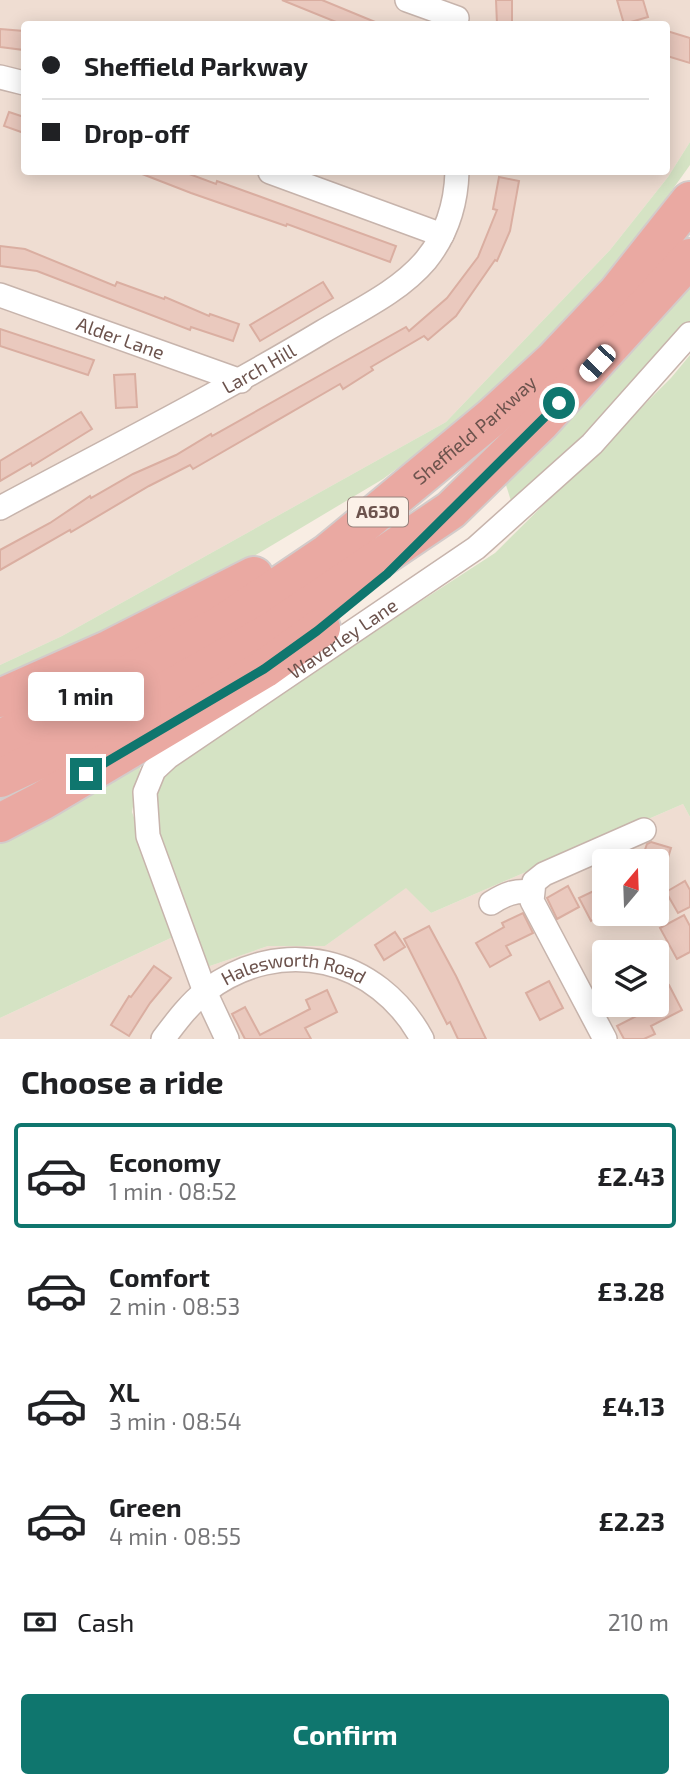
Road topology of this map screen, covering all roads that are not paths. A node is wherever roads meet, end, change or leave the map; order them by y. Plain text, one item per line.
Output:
1 (407, 0) edge
2 (457, 14) edge
3 (0, 77) edge
4 (21, 82) edge
5 (278, 175) edge
6 (457, 175) edge
7 (690, 201) edge
8 (442, 235) junction
9 (690, 258) edge
10 (0, 295) edge
11 (690, 334) edge
12 (241, 380) junction
13 (424, 474) junction
14 (0, 509) edge
15 (451, 510) junction
16 (0, 698) edge
17 (0, 738) edge
18 (0, 778) edge
19 (0, 823) edge
20 (644, 830) dead end
21 (532, 892) junction
22 (491, 903) dead end
23 (205, 992) junction
24 (163, 1039) edge
25 (227, 1039) edge
26 (422, 1039) edge
27 (605, 1039) edge

1 - 2 street
3 - 4 street
5 - 8 street
6 - 8 street, Larch Hill
7 - 13 highway, Sheffield Parkway / A630
8 - 12 street, Larch Hill
9 - 15 highway, Sheffield Parkway / A630
10 - 12 street, Alder Lane
11 - 23 street, Waverley Lane
12 - 14 street, Larch Hill
13 - 16 highway, A630
13 - 17 highway, Sheffield Parkway / A630
15 - 18 highway, Sheffield Parkway / A630
15 - 19 highway, A630
20 - 21 street
21 - 22 street
21 - 27 street
23 - 24 street, Halesworth Road
23 - 25 street, Waverley Lane
23 - 26 street, Halesworth Road

